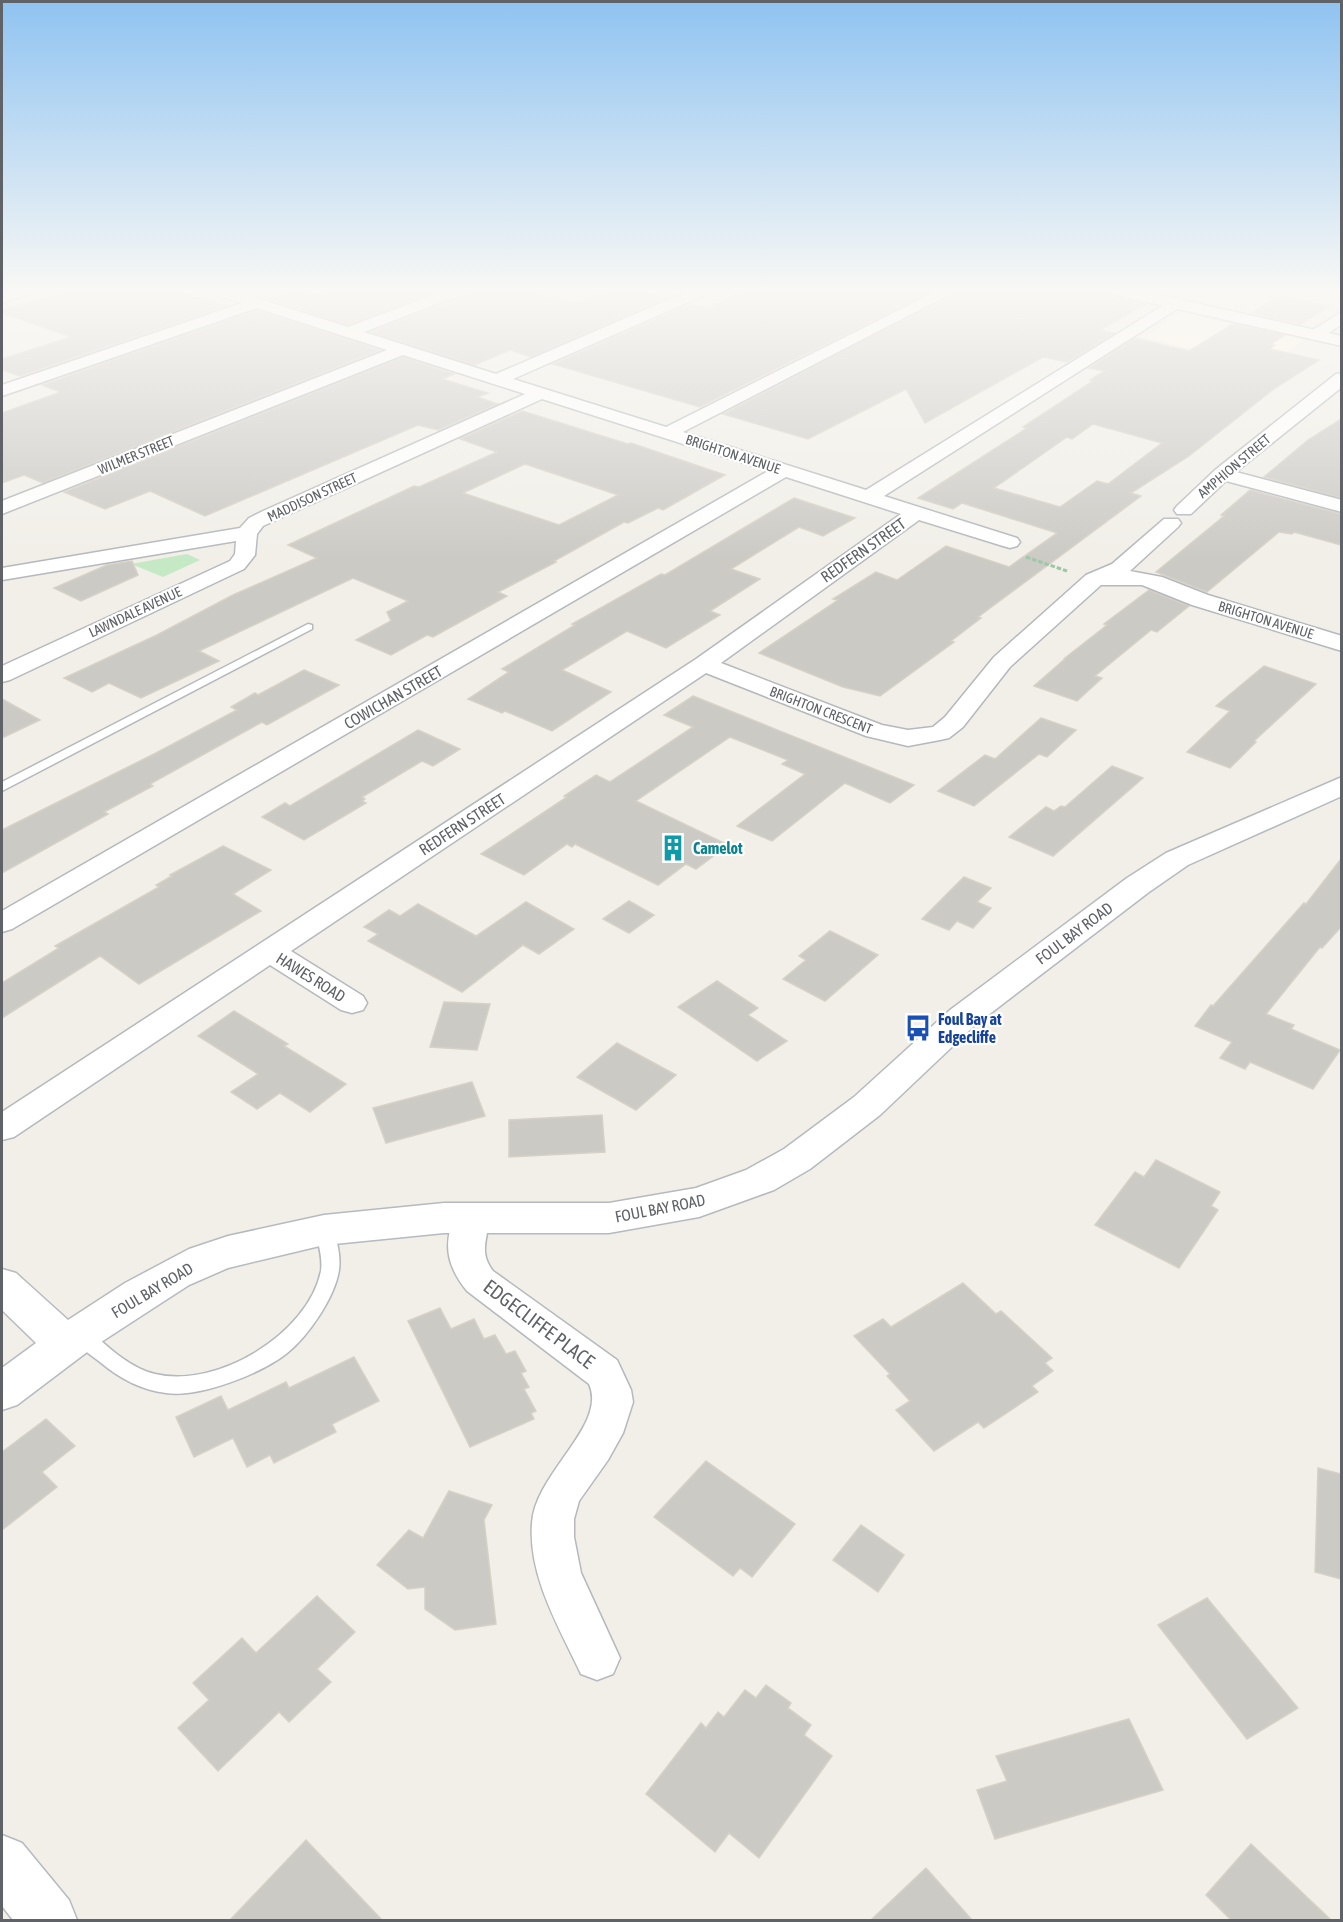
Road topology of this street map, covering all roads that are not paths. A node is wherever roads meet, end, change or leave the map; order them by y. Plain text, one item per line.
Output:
1 (32, 380) edge
2 (326, 380) edge
3 (500, 380) edge
4 (773, 380) edge
5 (1055, 380) edge
6 (1339, 380) edge
7 (2, 391) edge
8 (541, 393) junction
9 (668, 433) junction
10 (784, 470) junction
11 (1222, 474) junction
12 (869, 497) junction
13 (1341, 506) edge
14 (2, 508) edge
15 (917, 512) junction
16 (247, 532) junction
17 (1010, 542) road end
18 (2, 574) edge
19 (1094, 580) junction
20 (308, 627) dead end
21 (1341, 644) edge
22 (704, 664) junction
23 (2, 675) edge
24 (1341, 785) edge
25 (2, 787) edge
26 (2, 923) edge
27 (269, 951) junction
28 (352, 1003) dead end
29 (2, 1128) edge
30 (472, 1218) junction
31 (324, 1230) junction
32 (2, 1285) edge
33 (73, 1339) junction
34 (2, 1392) edge
35 (597, 1658) dead end
36 (2, 1863) edge
37 (49, 1920) edge

1 - 7 street
2 - 14 street, WILMER STREET
3 - 8 street, BRIGHTON AVENUE
4 - 9 street
5 - 12 street
6 - 11 street, AMPHION STREET
8 - 9 street, BRIGHTON AVENUE
8 - 16 street, MADDISON STREET
9 - 10 street, BRIGHTON AVENUE
10 - 12 street, BRIGHTON AVENUE
10 - 26 street, COWICHAN STREET
11 - 13 street
11 - 19 street, AMPHION STREET
12 - 15 street, BRIGHTON AVENUE
15 - 17 street, BRIGHTON AVENUE
15 - 22 street, REDFERN STREET
16 - 18 street, MADDISON STREET
16 - 23 street, LAWNDALE AVENUE
19 - 21 street, BRIGHTON AVENUE
19 - 22 street, BRIGHTON CRESCENT
20 - 25 lane
22 - 27 street, REDFERN STREET
24 - 30 street, FOUL BAY ROAD
27 - 28 street, HAWES ROAD
27 - 29 street, REDFERN STREET
30 - 31 street, FOUL BAY ROAD
30 - 35 street, EDGECLIFFE PLACE
31 - 33 street, FOUL BAY ROAD
31 - 33 lane
32 - 33 street
33 - 34 street, FOUL BAY ROAD
36 - 37 street

